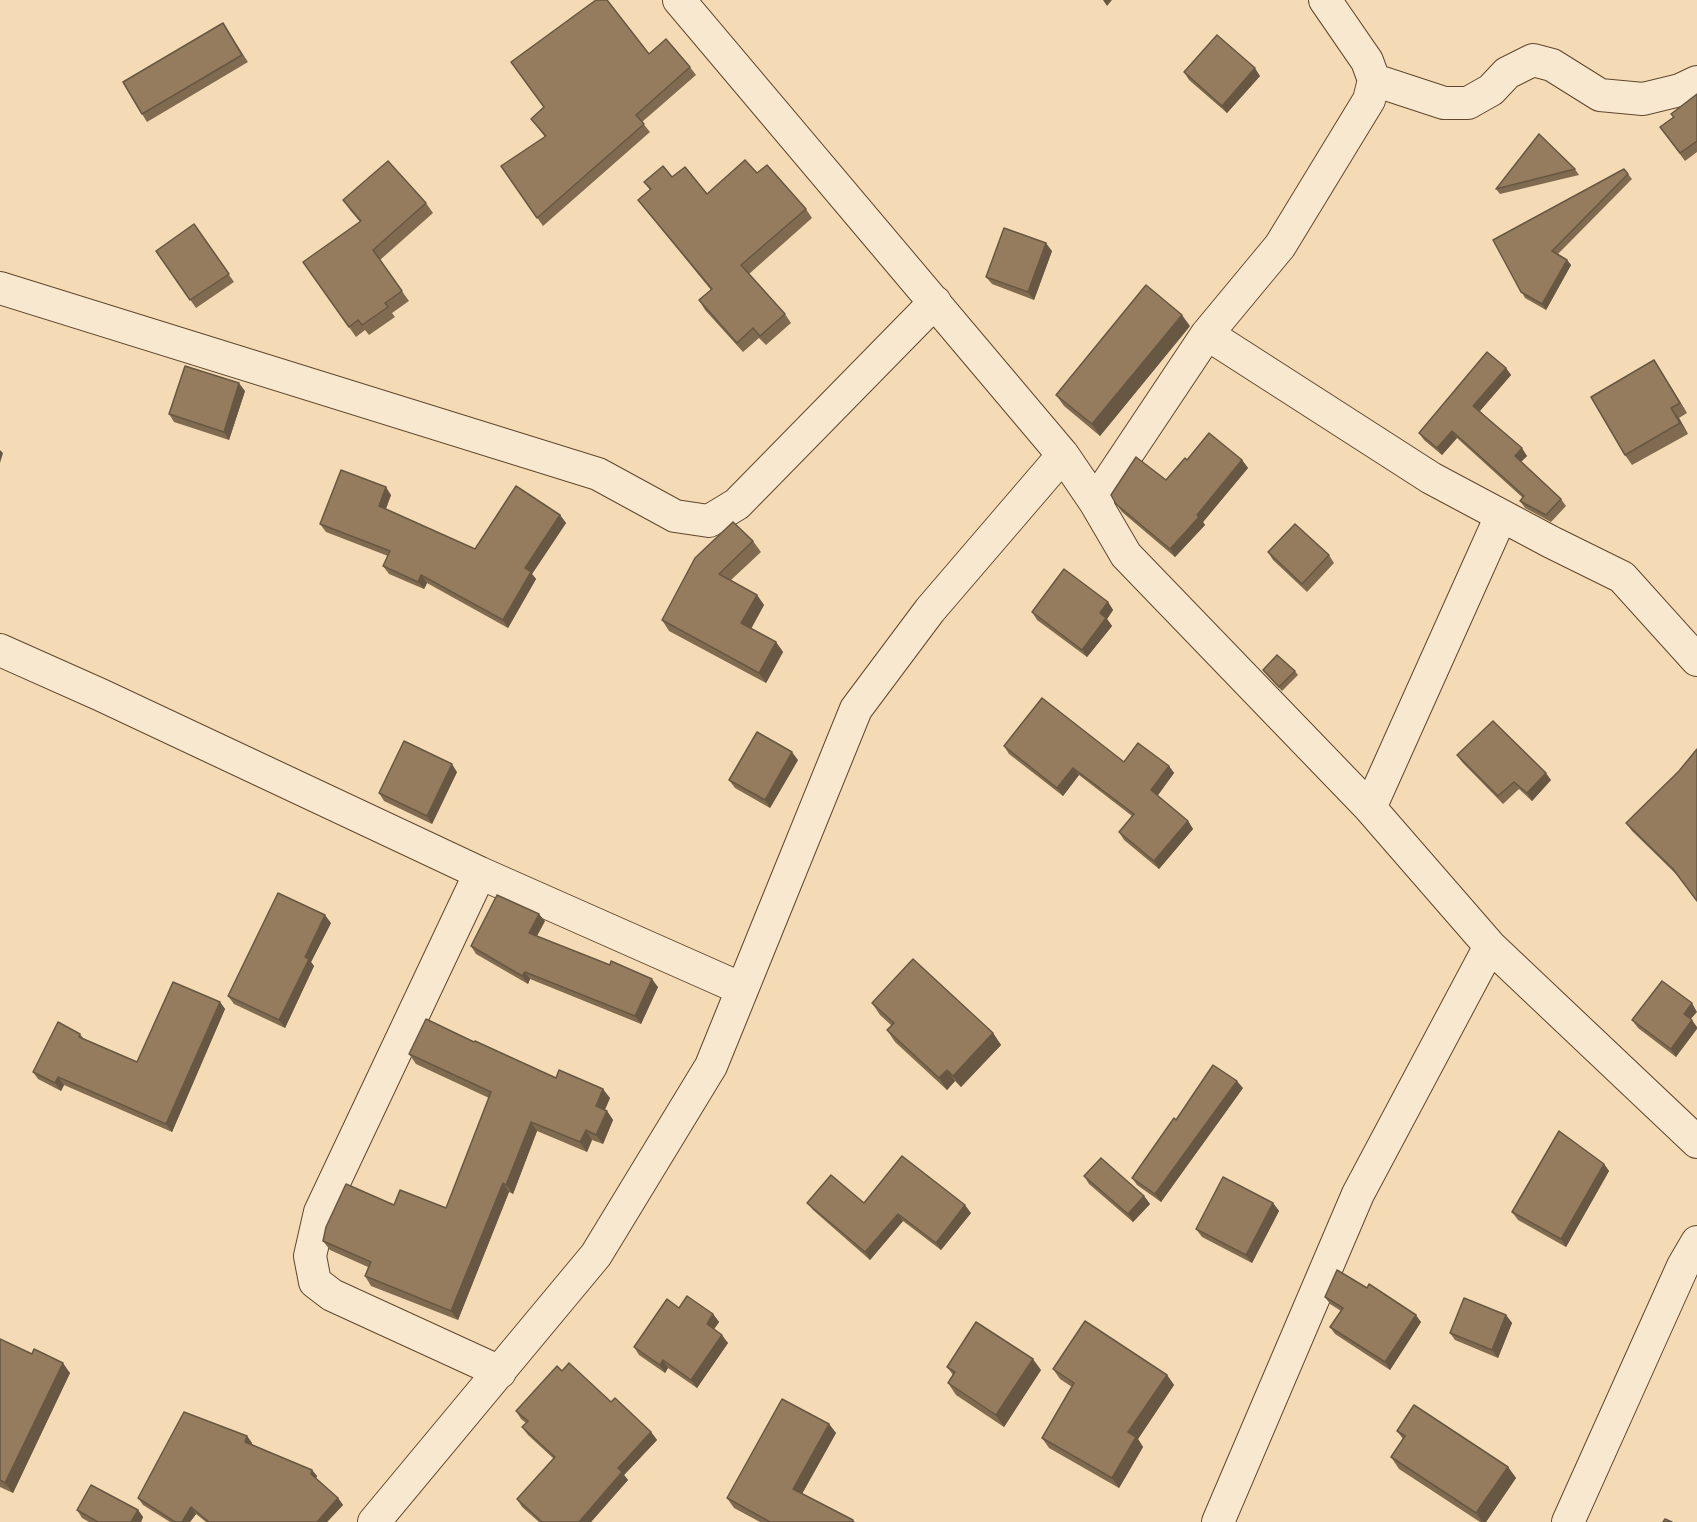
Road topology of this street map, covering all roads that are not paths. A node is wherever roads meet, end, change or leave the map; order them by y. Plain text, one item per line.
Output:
1 (679, 0) edge
2 (1325, 0) edge
3 (1374, 80) junction
4 (1697, 82) edge
5 (0, 288) edge
6 (935, 302) junction
7 (1207, 334) junction
8 (1063, 455) junction
9 (1095, 502) junction
10 (1501, 516) junction
11 (0, 650) edge
12 (1697, 660) edge
13 (1370, 808) junction
14 (480, 873) junction
15 (1490, 946) junction
16 (742, 989) junction
17 (1697, 1142) edge
18 (1697, 1242) edge
19 (500, 1372) junction
20 (375, 1522) edge
21 (1218, 1522) edge
22 (1568, 1522) edge

1 - 6 street
2 - 3 street
3 - 4 street
3 - 7 street
5 - 6 street
6 - 8 street
7 - 9 street
7 - 10 street
8 - 9 street
8 - 16 street
9 - 13 street
10 - 12 street
10 - 13 street
11 - 14 street
13 - 15 street
14 - 16 street
14 - 19 street
15 - 17 street
15 - 21 street
16 - 19 street
18 - 22 street
19 - 20 street

